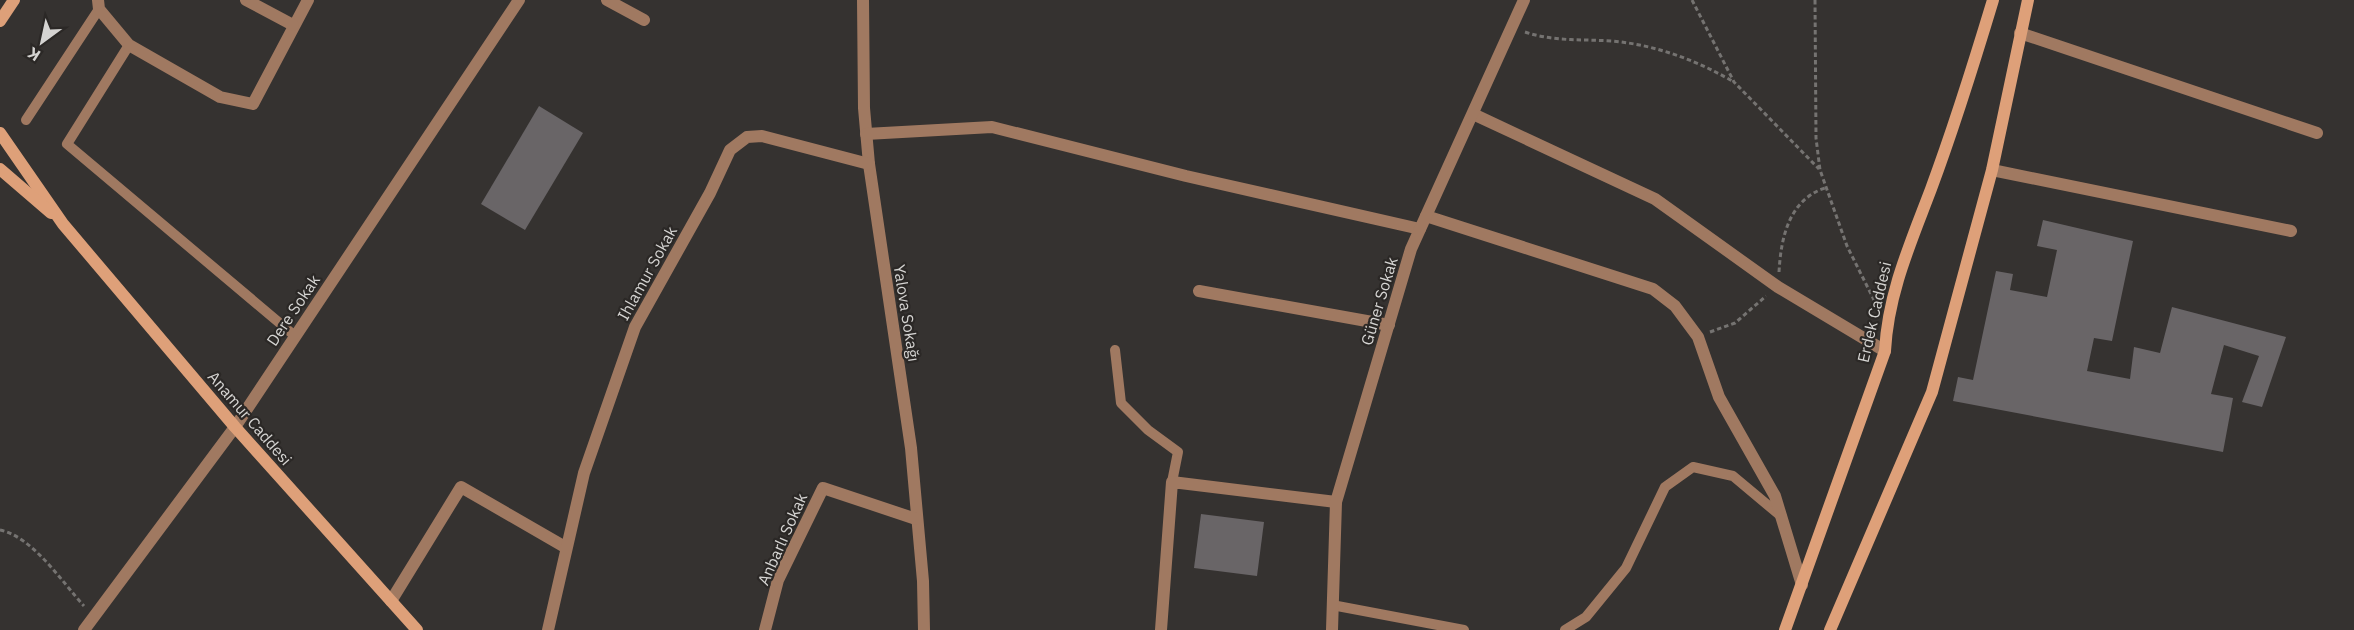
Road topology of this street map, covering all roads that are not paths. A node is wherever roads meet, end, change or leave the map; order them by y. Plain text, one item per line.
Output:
1 (14, 0) edge
2 (246, 0) edge
3 (308, 0) edge
4 (519, 0) edge
5 (607, 0) edge
6 (863, 0) edge
7 (1524, 0) edge
8 (1993, 0) edge
9 (2028, 0) edge
10 (98, 5) edge
11 (644, 20) dead end
12 (0, 21) edge
13 (293, 25) junction
14 (2020, 33) junction
15 (129, 45) junction
16 (1473, 114) junction
17 (26, 120) dead end
18 (2317, 132) dead end
19 (0, 133) edge
20 (866, 134) junction
21 (869, 164) junction
22 (0, 169) edge
23 (1992, 171) junction
24 (1426, 216) junction
25 (63, 224) junction
26 (1420, 229) junction
27 (2291, 231) dead end
28 (1199, 291) dead end
29 (1389, 324) junction
30 (295, 336) junction
31 (1115, 350) dead end
32 (1885, 351) junction
33 (235, 427) junction
34 (1172, 482) junction
35 (1336, 502) junction
36 (1782, 517) junction
37 (916, 519) junction
38 (565, 547) junction
39 (1802, 585) junction
40 (391, 601) junction
41 (1332, 605) junction
42 (1568, 629) edge
43 (84, 630) edge
44 (417, 630) edge
45 (548, 630) edge
46 (765, 630) edge
47 (924, 630) edge
48 (1161, 630) edge
49 (1332, 630) edge
50 (1464, 630) edge
51 (1785, 630) edge
52 (1830, 630) edge

1 - 12 street
2 - 13 street
3 - 13 street
4 - 30 street, Dere Sokak
5 - 11 street
6 - 20 street, Yalova Sokağı
7 - 16 street, Güner Sokak
8 - 32 street, Erdek Caddesi
9 - 14 street
10 - 15 street
10 - 17 lane
13 - 15 street
14 - 18 street
14 - 23 street
15 - 30 lane
16 - 24 street, Güner Sokak
16 - 32 street
19 - 25 street
20 - 21 street, Yalova Sokağı
20 - 26 street
21 - 37 street, Yalova Sokağı
21 - 38 street, Ihlamur Sokak
22 - 25 street
23 - 27 street
23 - 52 street
24 - 26 street, Güner Sokak
24 - 36 street
25 - 33 street, Anamur Caddesi
26 - 29 street, Güner Sokak
28 - 29 street
29 - 35 street, Güner Sokak
30 - 33 street, Dere Sokak
31 - 34 lane
32 - 39 street, Erdek Caddesi
33 - 40 street, Anamur Caddesi
33 - 43 street, Dere Sokak
34 - 35 street
34 - 48 street
35 - 41 street, Güner Sokak
36 - 39 street
36 - 42 lane
37 - 46 street, Anbarlı Sokak
37 - 47 street, Yalova Sokağı
38 - 40 street
38 - 45 street, Ihlamur Sokak
39 - 51 street, Erdek Caddesi
40 - 44 street, Anamur Caddesi
41 - 49 street, Güner Sokak
41 - 50 lane

